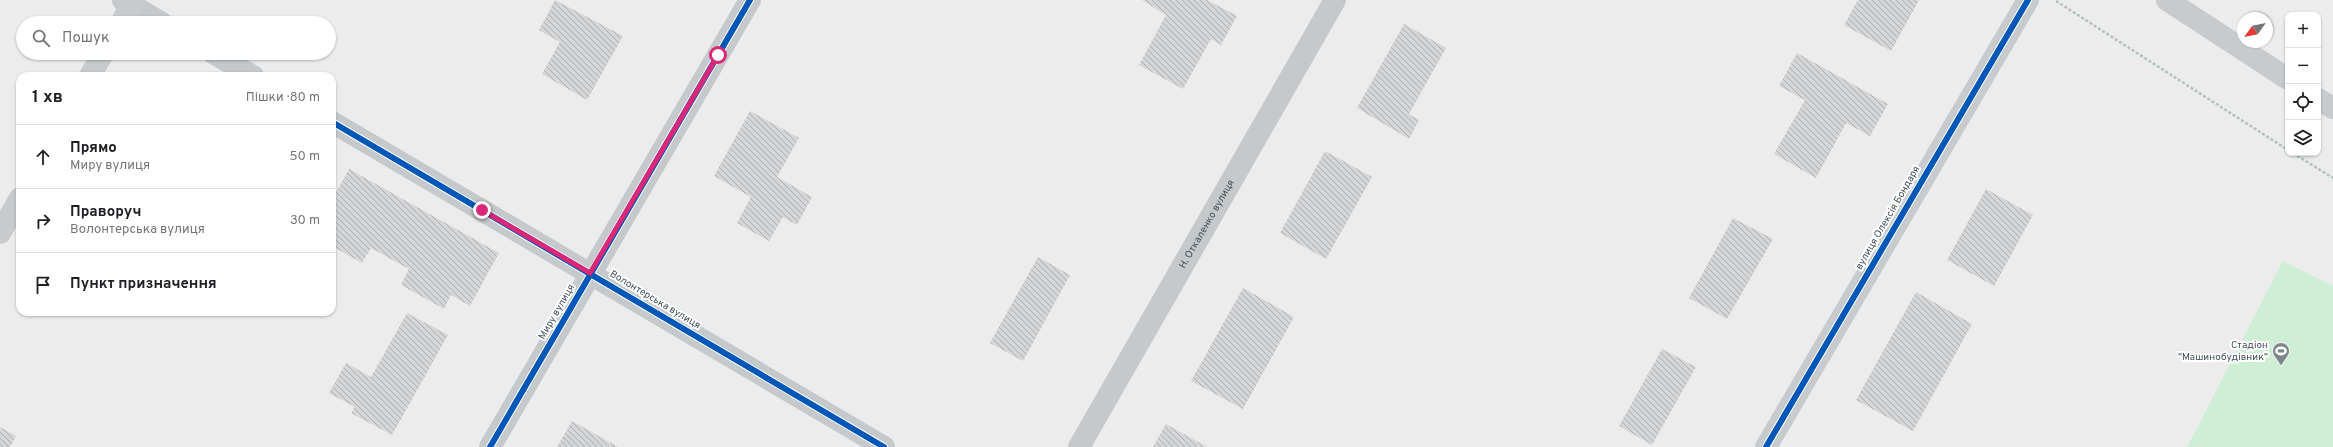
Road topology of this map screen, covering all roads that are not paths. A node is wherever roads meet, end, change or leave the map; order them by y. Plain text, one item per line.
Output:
1 (750, 0) edge
2 (1335, 0) edge
3 (2028, 0) edge
4 (2167, 0) edge
5 (127, 7) edge
6 (147, 16) edge
7 (99, 60) edge
8 (225, 60) edge
9 (92, 72) edge
10 (246, 72) edge
11 (2285, 77) edge
12 (2321, 101) edge
13 (2333, 108) edge
14 (336, 124) edge
15 (16, 205) edge
16 (0, 233) edge
17 (590, 273) junction
18 (490, 447) edge
19 (884, 447) edge
20 (1079, 447) edge
21 (1766, 447) edge

1 - 17 street, Миру вулиця
2 - 20 street, Н. Откаленко вулиця
3 - 21 street, вулиця Олексія Бондаря
4 - 11 street
5 - 6 street
7 - 9 street
8 - 10 street
12 - 13 street
14 - 17 street, Волонтерська вулиця
15 - 16 street
17 - 18 street, Миру вулиця
17 - 19 street, Волонтерська вулиця

